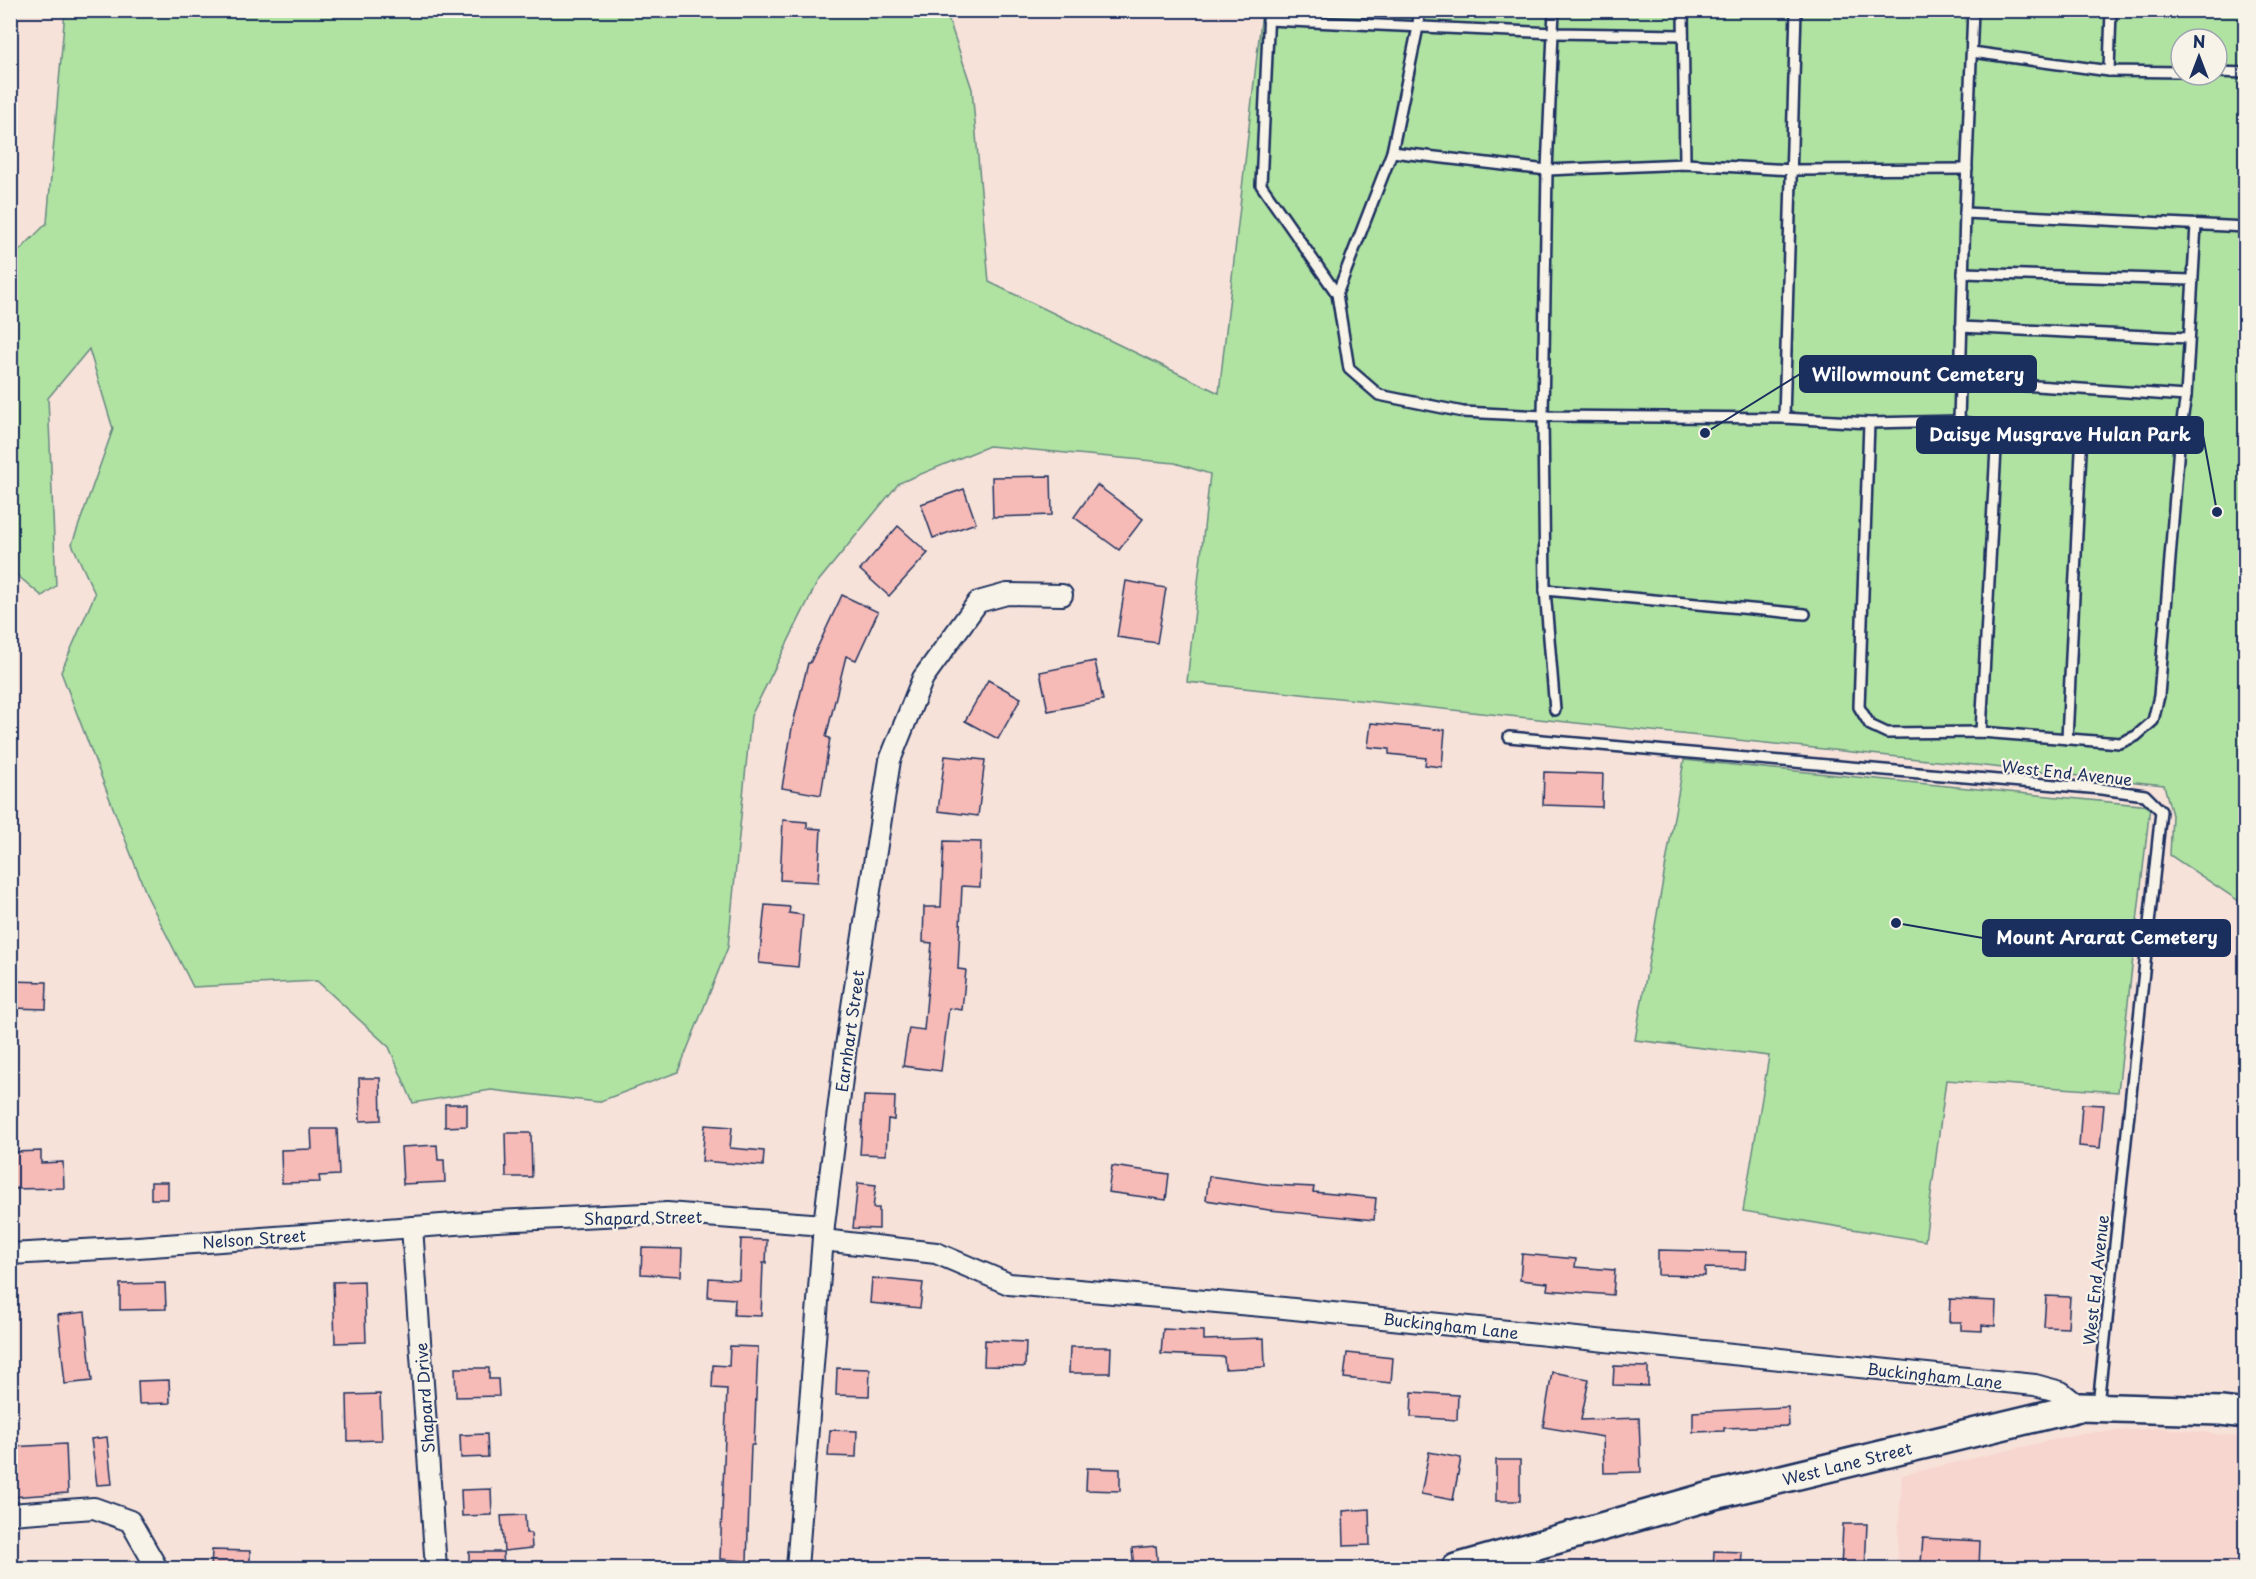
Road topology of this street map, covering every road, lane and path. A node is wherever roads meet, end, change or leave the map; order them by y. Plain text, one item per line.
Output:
1 (1419, 10) edge
2 (1554, 10) edge
3 (1683, 10) edge
4 (1796, 10) edge
5 (1973, 10) edge
6 (2111, 10) edge
7 (1269, 15) edge
8 (1418, 27) junction
9 (1554, 33) junction
10 (1683, 35) junction
11 (1972, 52) junction
12 (2109, 71) junction
13 (2169, 72) edge
14 (2229, 72) edge
15 (2246, 73) edge
16 (1392, 152) junction
17 (1685, 164) junction
18 (1967, 169) junction
19 (1547, 170) junction
20 (1793, 170) junction
21 (1965, 213) junction
22 (2196, 225) junction
23 (2246, 227) edge
24 (1963, 273) junction
25 (2192, 280) junction
26 (1337, 294) junction
27 (1961, 327) junction
28 (2188, 338) junction
29 (1960, 381) junction
30 (2186, 396) junction
31 (1543, 416) junction
32 (1784, 418) junction
33 (1959, 421) junction
34 (1869, 423) junction
35 (1996, 429) junction
36 (2082, 431) junction
37 (2180, 433) junction
38 (1545, 590) junction
39 (1062, 596) dead end
40 (1805, 614) dead end
41 (1555, 710) dead end
42 (1981, 732) junction
43 (1509, 737) dead end
44 (2067, 739) junction
45 (497, 1221) joint
46 (412, 1227) junction
47 (824, 1233) junction
48 (10, 1254) edge
49 (2089, 1407) junction
50 (2246, 1414) edge
51 (10, 1514) edge
52 (157, 1569) edge
53 (436, 1569) edge
54 (797, 1569) edge
55 (1456, 1569) edge

1 - 8 lane
2 - 9 lane
3 - 10 lane
4 - 20 lane
5 - 11 lane
6 - 12 lane
7 - 8 lane
7 - 26 lane
8 - 9 lane
8 - 16 lane
9 - 10 lane
9 - 19 lane
10 - 17 lane
11 - 12 lane
11 - 18 lane
12 - 13 lane
14 - 15 lane
16 - 19 lane
16 - 26 lane
17 - 19 lane
17 - 20 lane
18 - 20 lane
18 - 21 lane
19 - 31 lane
20 - 32 lane
21 - 22 lane
21 - 24 lane
22 - 23 lane
22 - 25 lane
24 - 25 lane
24 - 27 lane
25 - 28 lane
26 - 31 lane
27 - 28 lane
27 - 29 lane
28 - 30 lane
29 - 30 lane
29 - 33 lane
30 - 37 lane
31 - 32 lane
31 - 38 lane
32 - 34 lane
33 - 34 lane
33 - 35 lane
34 - 42 lane
35 - 36 lane
35 - 42 lane
36 - 37 lane
36 - 44 lane
37 - 44 lane
38 - 40 lane
38 - 41 lane
39 - 47 street, Earnhart Street
42 - 44 lane
43 - 49 lane, West End Avenue
45 - 46 street, Nelson Street
45 - 47 street, Shapard Street
46 - 48 street, Nelson Street
46 - 53 street, Shapard Drive
47 - 49 street, Buckingham Lane
47 - 54 street, Earnhart Street
49 - 50 street, West Lane Street
49 - 55 street, West Lane Street
51 - 52 street

